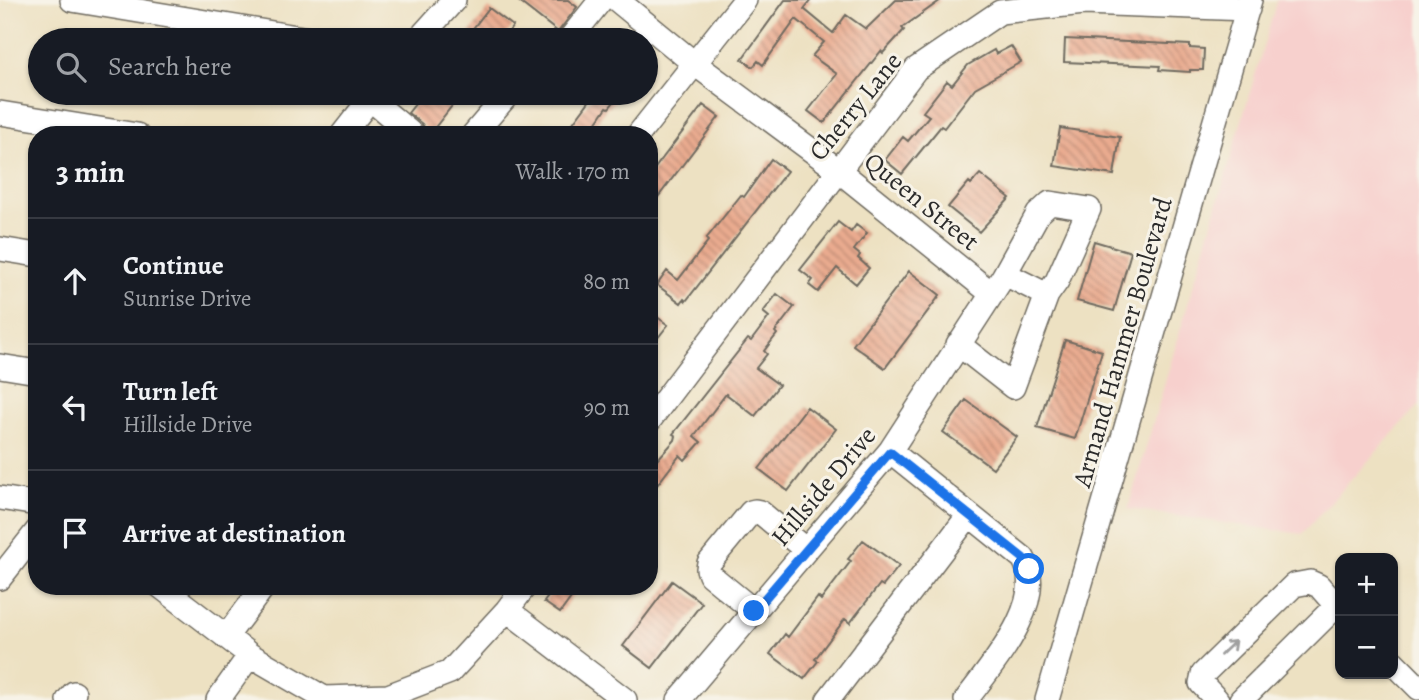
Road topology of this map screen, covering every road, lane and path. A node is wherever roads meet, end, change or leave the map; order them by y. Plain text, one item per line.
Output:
1 (72, 0) edge
2 (454, 0) edge
3 (601, 0) edge
4 (617, 0) edge
5 (745, 0) edge
6 (1249, 4) edge
7 (242, 28) edge
8 (429, 28) edge
9 (579, 28) edge
10 (651, 28) edge
11 (658, 34) edge
12 (695, 64) junction
13 (366, 105) edge
14 (382, 105) edge
15 (499, 105) edge
16 (0, 113) edge
17 (81, 126) edge
18 (349, 126) edge
19 (404, 126) edge
20 (481, 126) edge
21 (645, 126) edge
22 (838, 170) junction
23 (0, 249) edge
24 (28, 254) edge
25 (1005, 274) junction
26 (991, 293) junction
27 (1047, 295) junction
28 (958, 344) junction
29 (0, 366) edge
30 (28, 371) edge
31 (658, 409) edge
32 (890, 452) junction
33 (0, 498) edge
34 (28, 503) edge
35 (969, 515) junction
36 (28, 542) edge
37 (806, 550) junction
38 (0, 578) edge
39 (172, 595) edge
40 (257, 595) edge
41 (518, 595) edge
42 (1335, 605) edge
43 (507, 610) junction
44 (754, 611) junction
45 (1335, 611) edge
46 (226, 637) junction
47 (250, 655) junction
48 (1398, 667) edge
49 (1419, 688) edge
50 (976, 697) edge
51 (218, 700) edge
52 (625, 700) edge
53 (679, 700) edge
54 (828, 700) edge
55 (1047, 700) edge
56 (1217, 700) edge
57 (1241, 700) edge

1 - 7 street
2 - 8 street
3 - 9 street
4 - 10 street, Queen Street
5 - 12 street
6 - 22 street, Cherry Lane
6 - 55 street, Armand Hammer Boulevard
11 - 12 street, Queen Street
12 - 21 street
12 - 22 street, Queen Street
13 - 18 street
14 - 19 street
15 - 20 street
16 - 17 street
22 - 26 street, Queen Street
22 - 31 street, Cherry Lane
23 - 24 street
25 - 26 street, Hillside Drive
25 - 27 street
25 - 27 street, Hillside Drive
26 - 28 street, Hillside Drive
27 - 28 street
28 - 32 street, Hillside Drive
29 - 30 street
32 - 35 street
32 - 37 street, Hillside Drive
33 - 34 street
35 - 50 street
35 - 54 street
36 - 38 street
37 - 44 street, Hillside Drive
37 - 44 street
39 - 46 street
40 - 46 street
41 - 43 street
56 -> 42 street
43 - 47 street
43 - 52 street
44 - 53 street, Hillside Drive
45 - 57 street
46 - 47 street
47 - 51 street
48 - 49 street

